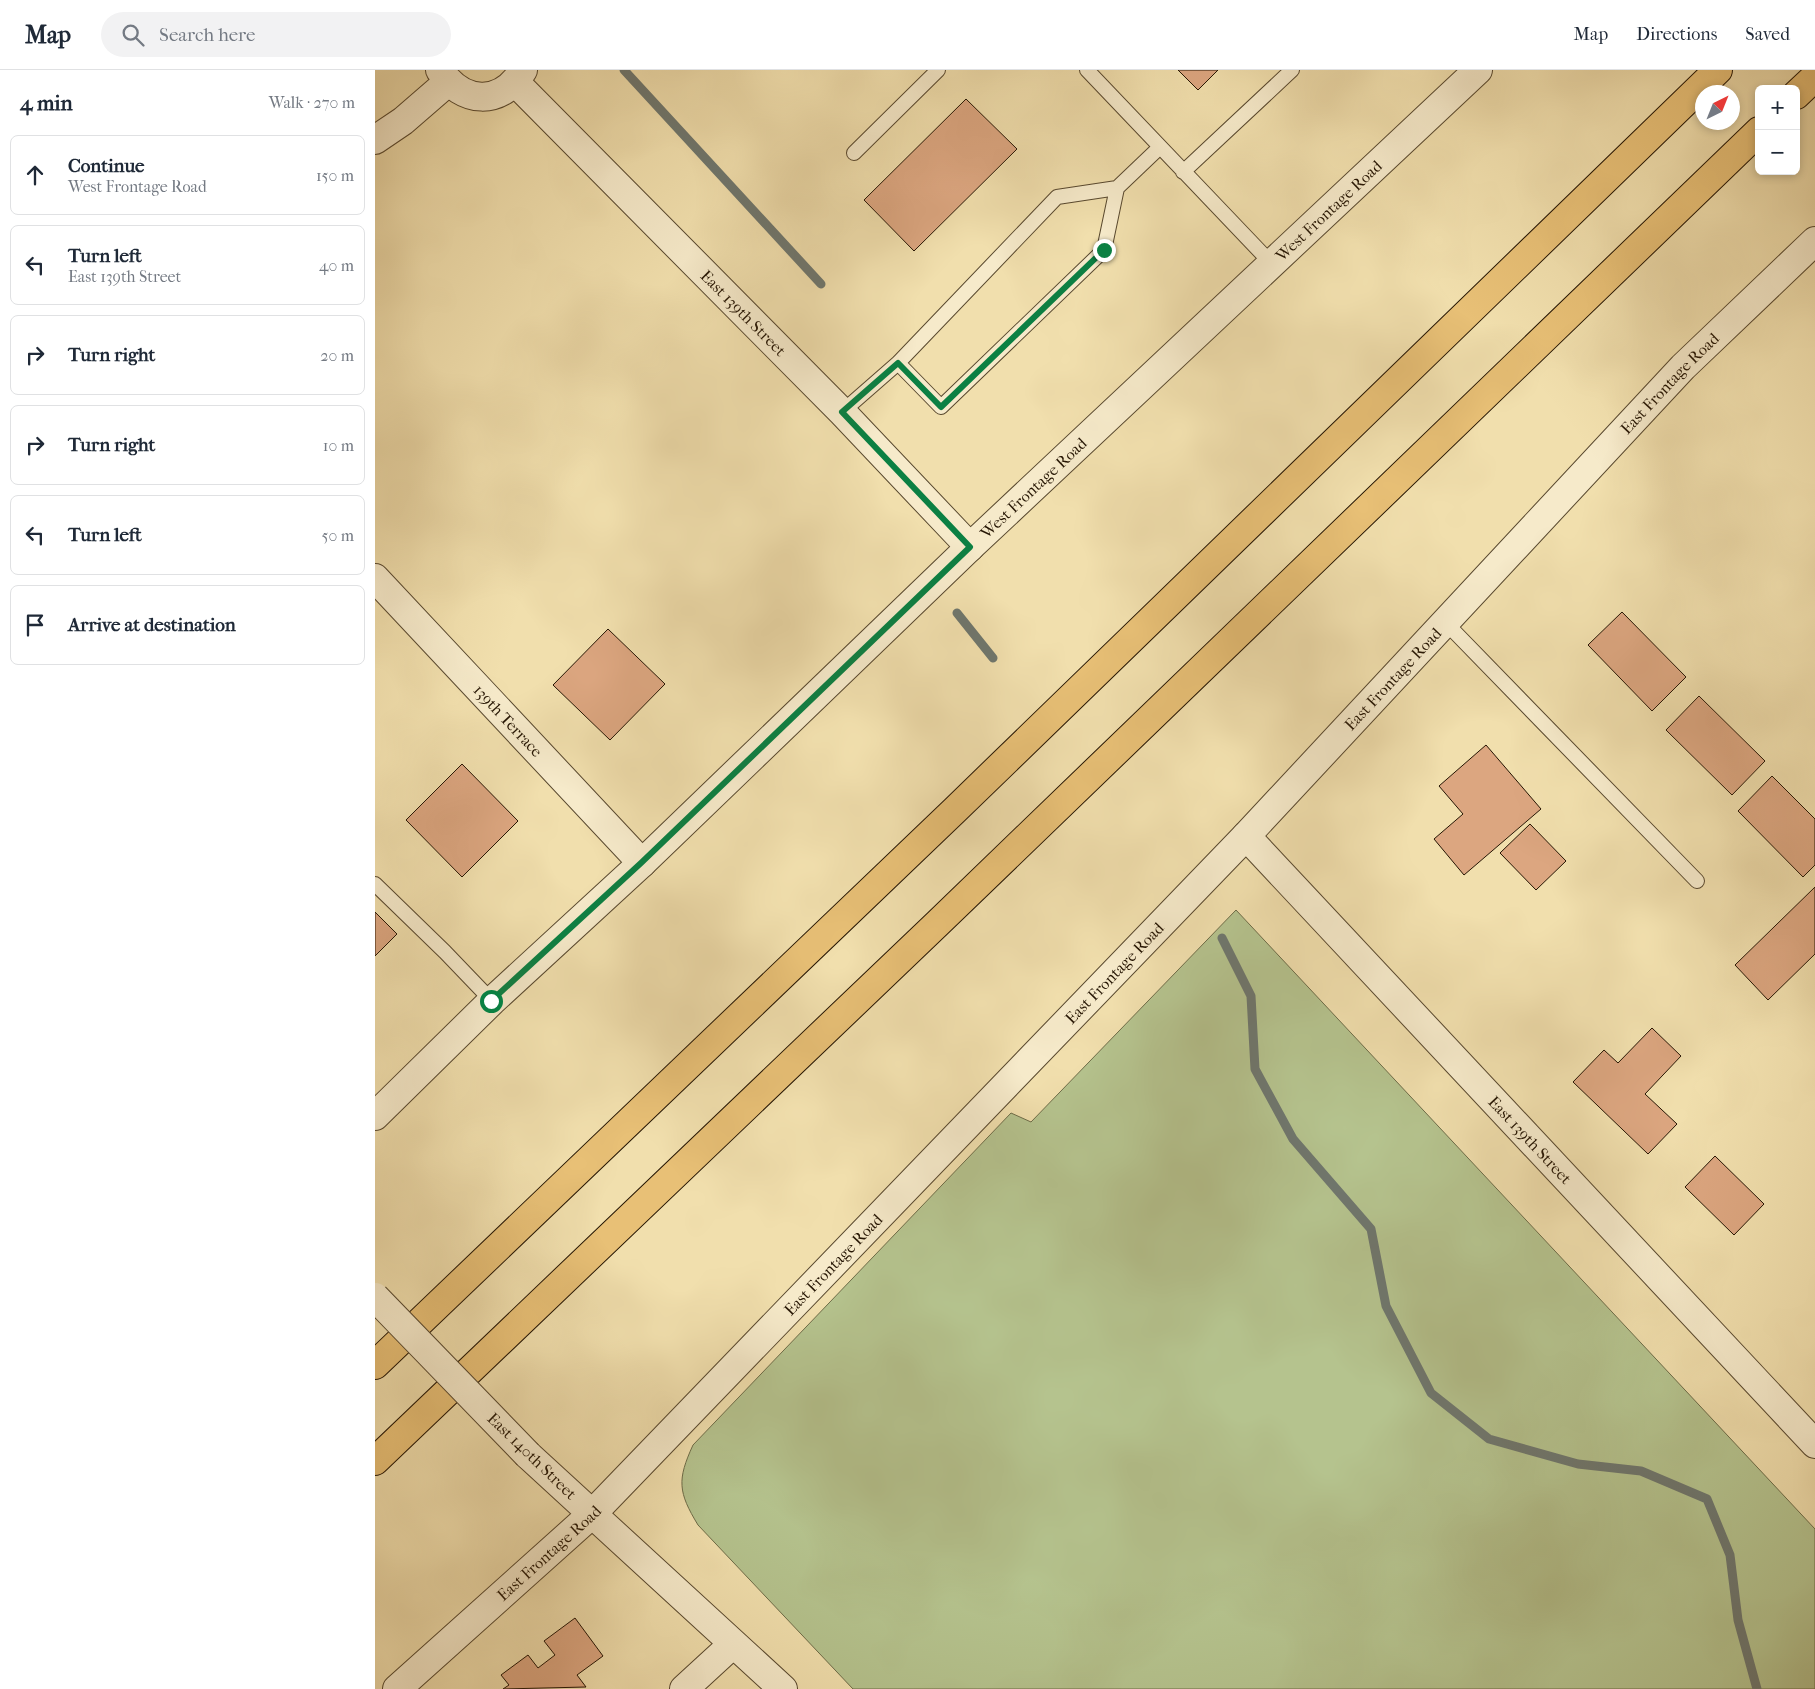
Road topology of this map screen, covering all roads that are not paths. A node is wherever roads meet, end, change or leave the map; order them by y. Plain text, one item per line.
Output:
1 (938, 70) edge
2 (1087, 70) edge
3 (1292, 70) edge
4 (1478, 70) edge
5 (1718, 70) edge
6 (444, 76) edge
7 (519, 76) edge
8 (1815, 77) edge
9 (1800, 91) edge
10 (1755, 135) edge
11 (375, 140) edge
12 (1160, 148) junction
13 (854, 153) dead end
14 (1183, 172) junction
15 (1117, 188) junction
16 (1815, 241) edge
17 (1273, 264) junction
18 (898, 363) junction
19 (842, 412) junction
20 (970, 547) junction
21 (375, 578) edge
22 (1445, 622) junction
23 (1246, 836) junction
24 (641, 863) junction
25 (1697, 881) dead end
26 (375, 884) edge
27 (491, 1001) junction
28 (375, 1116) edge
29 (375, 1297) edge
30 (375, 1365) edge
31 (1815, 1444) edge
32 (375, 1461) edge
33 (592, 1514) junction
34 (733, 1644) junction
35 (397, 1689) edge
36 (683, 1689) edge
37 (783, 1689) edge

1 - 13 lane
2 - 12 lane
3 - 14 lane
4 - 17 street, West Frontage Road
5 - 30 highway
6 - 7 street
6 - 11 street
7 - 19 street, East 139th Street
8 - 9 highway
10 - 32 highway
12 - 14 lane
12 - 15 lane
14 - 17 lane
15 - 18 lane
15 - 18 lane
16 - 22 street, East Frontage Road
17 - 20 street, West Frontage Road
18 - 19 lane
19 - 20 street, East 139th Street
20 - 24 street, West Frontage Road
21 - 24 street, 139th Terrace
22 - 23 street, East Frontage Road
22 - 25 lane
23 - 31 street, East 139th Street
23 - 33 street, East Frontage Road
24 - 27 street, West Frontage Road
26 - 27 lane
27 - 28 street, West Frontage Road
29 - 33 street, East 140th Street, bridge
33 - 34 street, East 140th Street
33 - 35 street, East Frontage Road
34 - 36 street
34 - 37 street, East 140th Street

